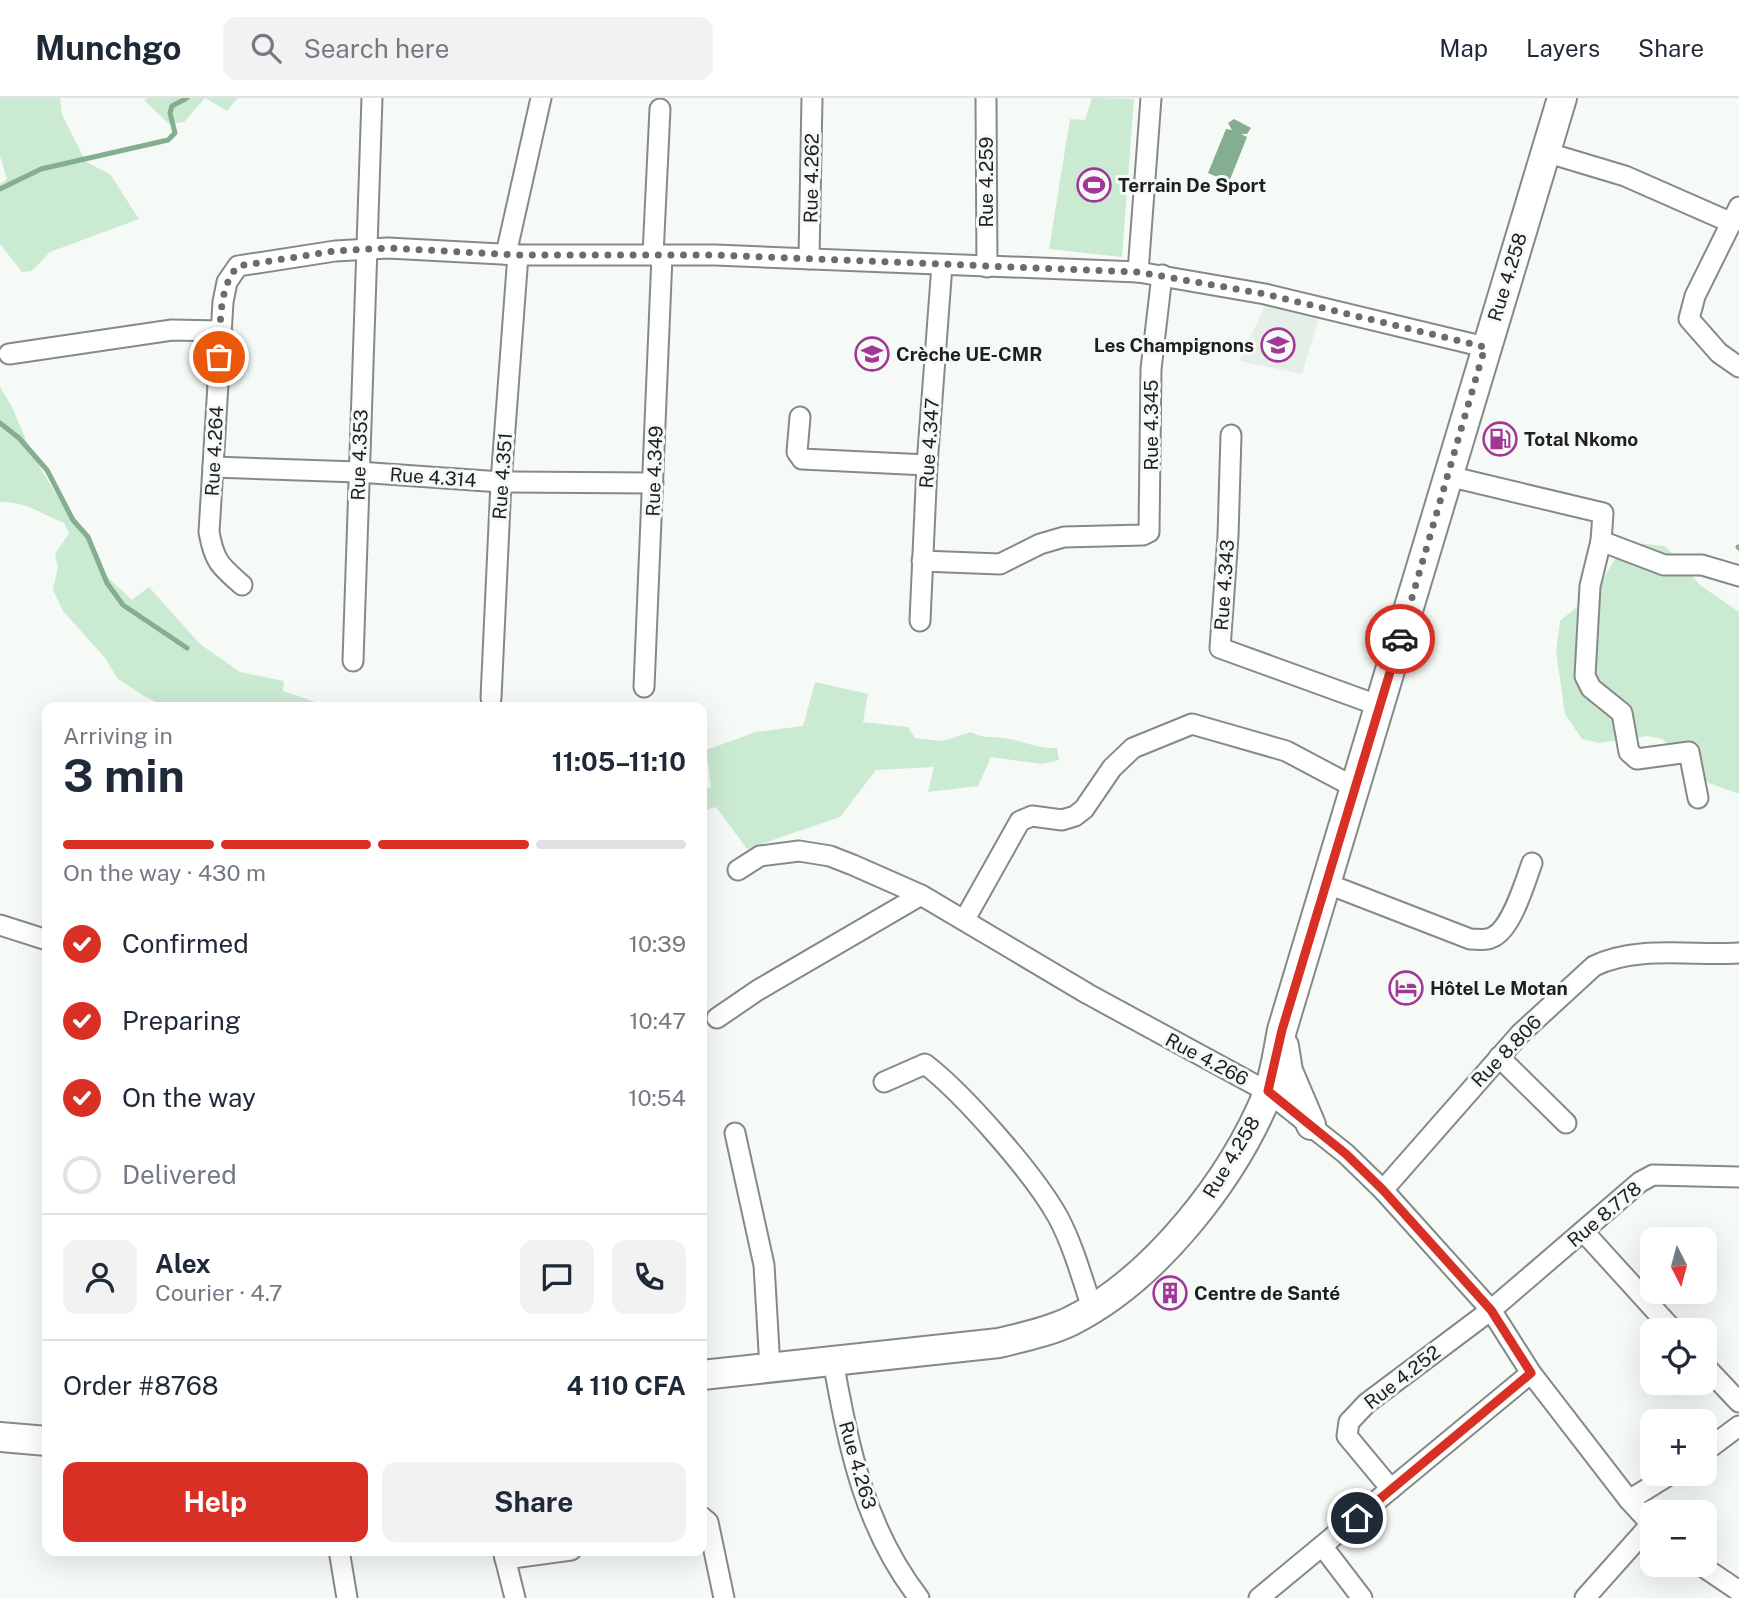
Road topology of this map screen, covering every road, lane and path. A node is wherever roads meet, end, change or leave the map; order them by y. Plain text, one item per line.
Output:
1 (372, 98) edge
2 (541, 98) edge
3 (812, 98) edge
4 (986, 98) edge
5 (1151, 98) edge
6 (1562, 98) edge
7 (660, 109) dead end
8 (1545, 152) junction
9 (1735, 215) edge
10 (368, 249) junction
11 (512, 255) junction
12 (658, 256) junction
13 (809, 259) junction
14 (942, 265) junction
15 (987, 267) junction
16 (1138, 272) junction
17 (1162, 275) junction
18 (221, 331) junction
19 (1485, 347) junction
20 (9, 354) dead end
21 (1739, 367) edge
22 (800, 417) dead end
23 (1230, 435) dead end
24 (927, 466) junction
25 (213, 467) junction
26 (358, 472) junction
27 (1448, 476) junction
28 (501, 482) junction
29 (653, 483) junction
30 (1601, 541) junction
31 (922, 561) junction
32 (1739, 576) edge
33 (242, 585) dead end
34 (920, 621) dead end
35 (353, 661) dead end
36 (644, 687) dead end
37 (491, 698) dead end
38 (1381, 706) junction
39 (1356, 788) junction
40 (1698, 798) dead end
41 (1532, 863) dead end
42 (738, 870) dead end
43 (1328, 884) junction
44 (920, 895) junction
45 (964, 919) junction
46 (0, 925) edge
47 (42, 938) edge
48 (1739, 953) edge
49 (717, 1018) dead end
50 (1282, 1030) junction
51 (1499, 1057) junction
52 (884, 1082) dead end
53 (1268, 1091) junction
54 (1566, 1123) dead end
55 (1311, 1125) junction
56 (735, 1133) dead end
57 (1240, 1146) junction
58 (1739, 1177) edge
59 (1383, 1190) junction
60 (1583, 1231) junction
61 (1092, 1308) junction
62 (1491, 1310) junction
63 (1662, 1318) edge
64 (833, 1361) junction
65 (769, 1368) junction
66 (1531, 1373) junction
67 (707, 1374) edge
68 (1717, 1379) edge
69 (1739, 1402) edge
70 (1739, 1426) edge
71 (0, 1437) edge
72 (42, 1441) edge
73 (1717, 1442) edge
74 (1652, 1486) edge
75 (1391, 1489) junction
76 (1629, 1500) junction
77 (1640, 1512) edge
78 (707, 1521) edge
79 (1640, 1536) edge
80 (1323, 1546) junction
81 (340, 1556) edge
82 (504, 1556) edge
83 (1717, 1576) edge
84 (1739, 1591) edge
85 (347, 1598) edge
86 (515, 1598) edge
87 (724, 1598) edge
88 (919, 1598) edge
89 (1259, 1598) edge
90 (1362, 1598) edge
91 (1585, 1598) edge

1 - 10 street, Rue 4.353
2 - 11 street, Rue 4.351
3 - 13 street, Rue 4.262
4 - 15 street, Rue 4.259
5 - 16 street
6 - 8 highway, Rue 4.258
7 - 12 street, Rue 4.349
8 - 9 street
8 - 19 highway, Rue 4.258
9 - 21 street
10 - 11 street, Rue 4.264
10 - 18 street, Rue 4.264
10 - 26 street, Rue 4.353
11 - 12 street, Rue 4.264
11 - 28 street, Rue 4.351
12 - 13 street, Rue 4.264
12 - 29 street, Rue 4.349
13 - 14 street, Rue 4.264
14 - 15 street, Rue 4.264
14 - 24 street, Rue 4.347
15 - 16 street, Rue 4.264
16 - 17 street, Rue 4.264
17 - 19 street, Rue 4.264
17 - 31 street, Rue 4.345
18 - 20 street
18 - 25 street, Rue 4.264
19 - 27 highway, Rue 4.258
22 - 24 street
23 - 38 street, Rue 4.343
24 - 31 street, Rue 4.347
25 - 26 street, Rue 4.314
25 - 33 street, Rue 4.264
26 - 28 street, Rue 4.314
26 - 35 street, Rue 4.353
27 - 30 street
27 - 38 highway, Rue 4.258
28 - 29 street, Rue 4.314
28 - 37 street, Rue 4.351
29 - 36 street, Rue 4.349
30 - 32 street
30 - 40 street
31 - 34 street, Rue 4.347
38 - 39 highway, Rue 4.258
39 - 43 highway, Rue 4.258
39 - 45 street
41 - 43 street
42 - 44 street, Rue 4.266
43 - 50 highway, Rue 4.258
44 - 45 street, Rue 4.266
44 - 49 street
45 - 53 street, Rue 4.266
46 - 47 street
48 - 51 street, Rue 8.806
50 - 53 highway, Rue 4.258
50 - 55 highway
51 - 54 street
51 - 59 street, Rue 8.806
52 - 61 street
53 - 55 street, Rue 4.266
53 - 57 highway, Rue 4.258
55 - 57 highway
55 - 59 street, Rue 4.266
56 - 65 street
57 - 61 highway, Rue 4.258
58 - 60 street, Rue 8.778
59 - 62 street, Rue 4.266
60 - 62 street, Rue 8.778
60 - 63 street
61 - 64 highway, Rue 4.258
62 - 66 street, Rue 4.266
62 - 75 street, Rue 4.252
64 - 65 highway, Rue 4.258
64 - 88 street, Rue 4.263
65 - 67 highway, Rue 4.258
66 - 75 street
66 - 76 street, Rue 4.266
68 - 69 street
70 - 73 street
71 - 72 highway
74 - 76 street
75 - 80 street
76 - 77 street, Rue 4.266
78 - 87 street
79 - 91 street
80 - 89 street
80 - 90 street
81 - 85 street
82 - 86 street
83 - 84 street

